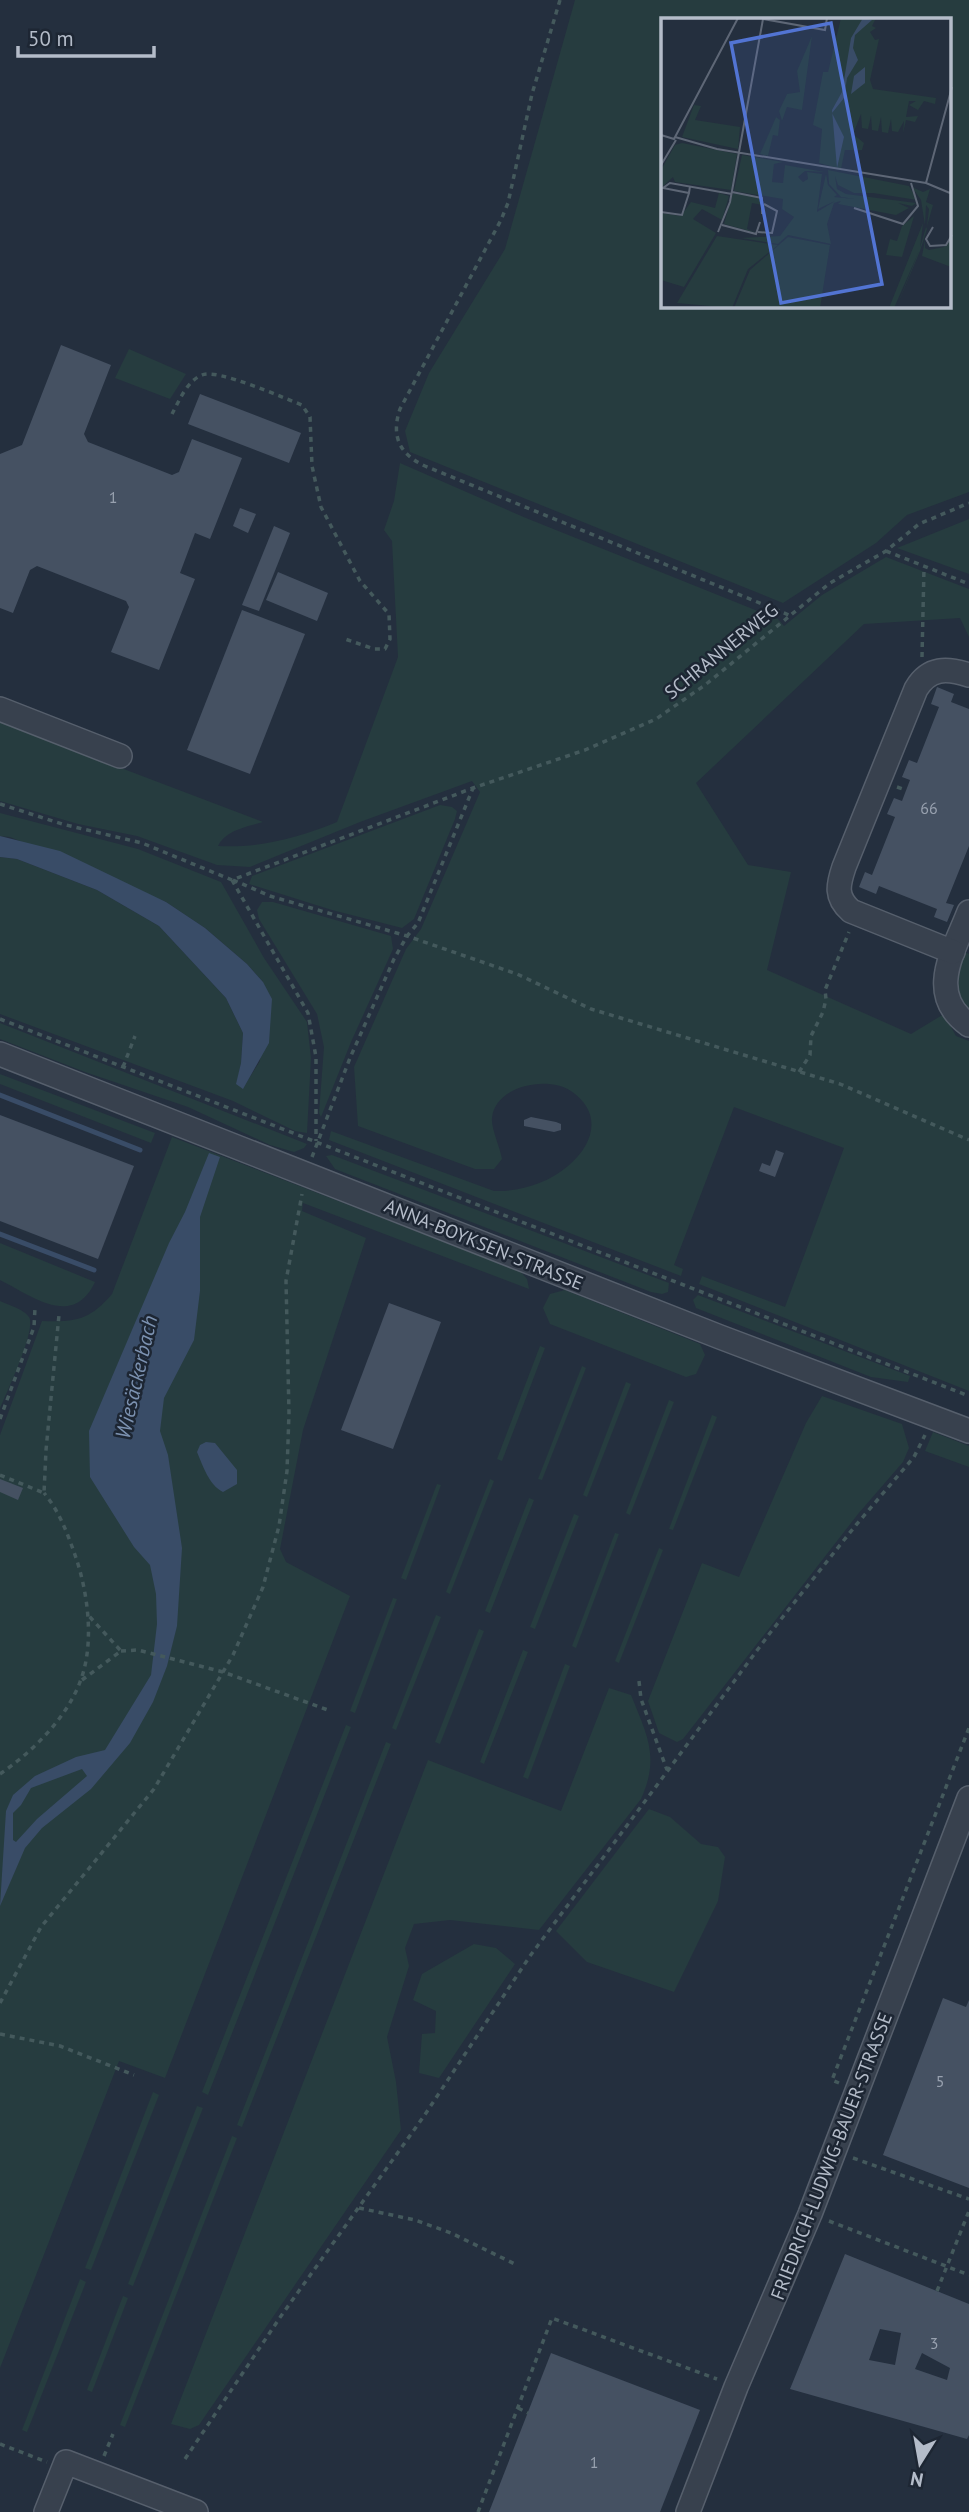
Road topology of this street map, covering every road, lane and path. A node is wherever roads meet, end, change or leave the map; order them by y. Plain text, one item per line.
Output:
1 (560, 0) edge
2 (172, 414) dead end
3 (969, 503) edge
4 (886, 551) junction
5 (925, 567) junction
6 (969, 584) edge
7 (789, 615) junction
8 (345, 639) dead end
9 (969, 675) edge
10 (921, 680) junction
11 (0, 709) edge
12 (120, 756) dead end
13 (473, 788) junction
14 (0, 804) edge
15 (232, 880) junction
16 (969, 912) edge
17 (856, 913) junction
18 (407, 936) junction
19 (953, 952) junction
20 (0, 1019) edge
21 (969, 1025) edge
22 (135, 1036) dead end
23 (0, 1054) edge
24 (123, 1067) junction
25 (799, 1072) junction
26 (969, 1140) edge
27 (316, 1143) junction
28 (307, 1174) junction
29 (35, 1308) dead end
30 (59, 1315) dead end
31 (969, 1396) edge
32 (932, 1416) junction
33 (0, 1419) edge
34 (969, 1431) edge
35 (0, 1475) edge
36 (44, 1493) junction
37 (89, 1616) junction
38 (121, 1651) junction
39 (223, 1672) junction
40 (80, 1681) junction
41 (639, 1681) dead end
42 (328, 1710) dead end
43 (969, 1728) edge
44 (667, 1770) junction
45 (0, 1774) edge
46 (969, 1798) edge
47 (0, 2003) edge
48 (0, 2034) edge
49 (134, 2075) dead end
50 (858, 2090) junction
51 (834, 2153) junction
52 (969, 2199) edge
53 (358, 2208) junction
54 (969, 2211) edge
55 (810, 2214) junction
56 (517, 2265) dead end
57 (946, 2267) junction
58 (969, 2275) edge
59 (937, 2291) dead end
60 (736, 2387) junction
61 (518, 2408) junction
62 (528, 2413) dead end
63 (0, 2444) edge
64 (186, 2459) dead end
65 (63, 2468) junction
66 (46, 2512) edge
67 (196, 2512) edge
68 (478, 2512) edge
69 (688, 2512) edge

1 - 7 path
2 - 8 path
3 - 4 path, SCHRANNERWEG
4 - 5 path
4 - 7 path, SCHRANNERWEG
5 - 6 path
5 - 10 path
7 - 13 path, SCHRANNERWEG
9 - 10 street
10 - 17 street
11 - 12 street
13 - 15 path, SCHRANNERWEG
13 - 18 path
14 - 15 path
15 - 18 path
15 - 27 path
16 - 19 street
17 - 19 street
17 - 25 path
18 - 25 path
18 - 27 path
19 - 21 street
20 - 24 path
22 - 24 path
23 - 28 street, ANNA-BOYKSEN-STRASSE
24 - 27 path
25 - 26 path
27 - 28 path
27 - 31 path
28 - 32 street, ANNA-BOYKSEN-STRASSE
28 - 39 path
29 - 33 path
30 - 36 path
32 - 34 street, ANNA-BOYKSEN-STRASSE
32 - 44 path
35 - 36 path
36 - 37 path
37 - 38 path
37 - 40 path
38 - 39 path
38 - 40 path
39 - 42 path
39 - 47 path
40 - 45 path
41 - 44 path
43 - 50 path
44 - 53 path
46 - 50 street, FRIEDRICH-LUDWIG-BAUER-STRASSE
48 - 49 path
50 - 51 street, FRIEDRICH-LUDWIG-BAUER-STRASSE
51 - 52 path
51 - 55 street, FRIEDRICH-LUDWIG-BAUER-STRASSE
53 - 56 path
53 - 64 path
54 - 57 path
55 - 57 path
55 - 60 street, FRIEDRICH-LUDWIG-BAUER-STRASSE
57 - 58 path
57 - 59 path
60 - 61 path
60 - 69 street, FRIEDRICH-LUDWIG-BAUER-STRASSE
61 - 62 path
61 - 68 path
63 - 65 path
65 - 66 street
65 - 67 street

